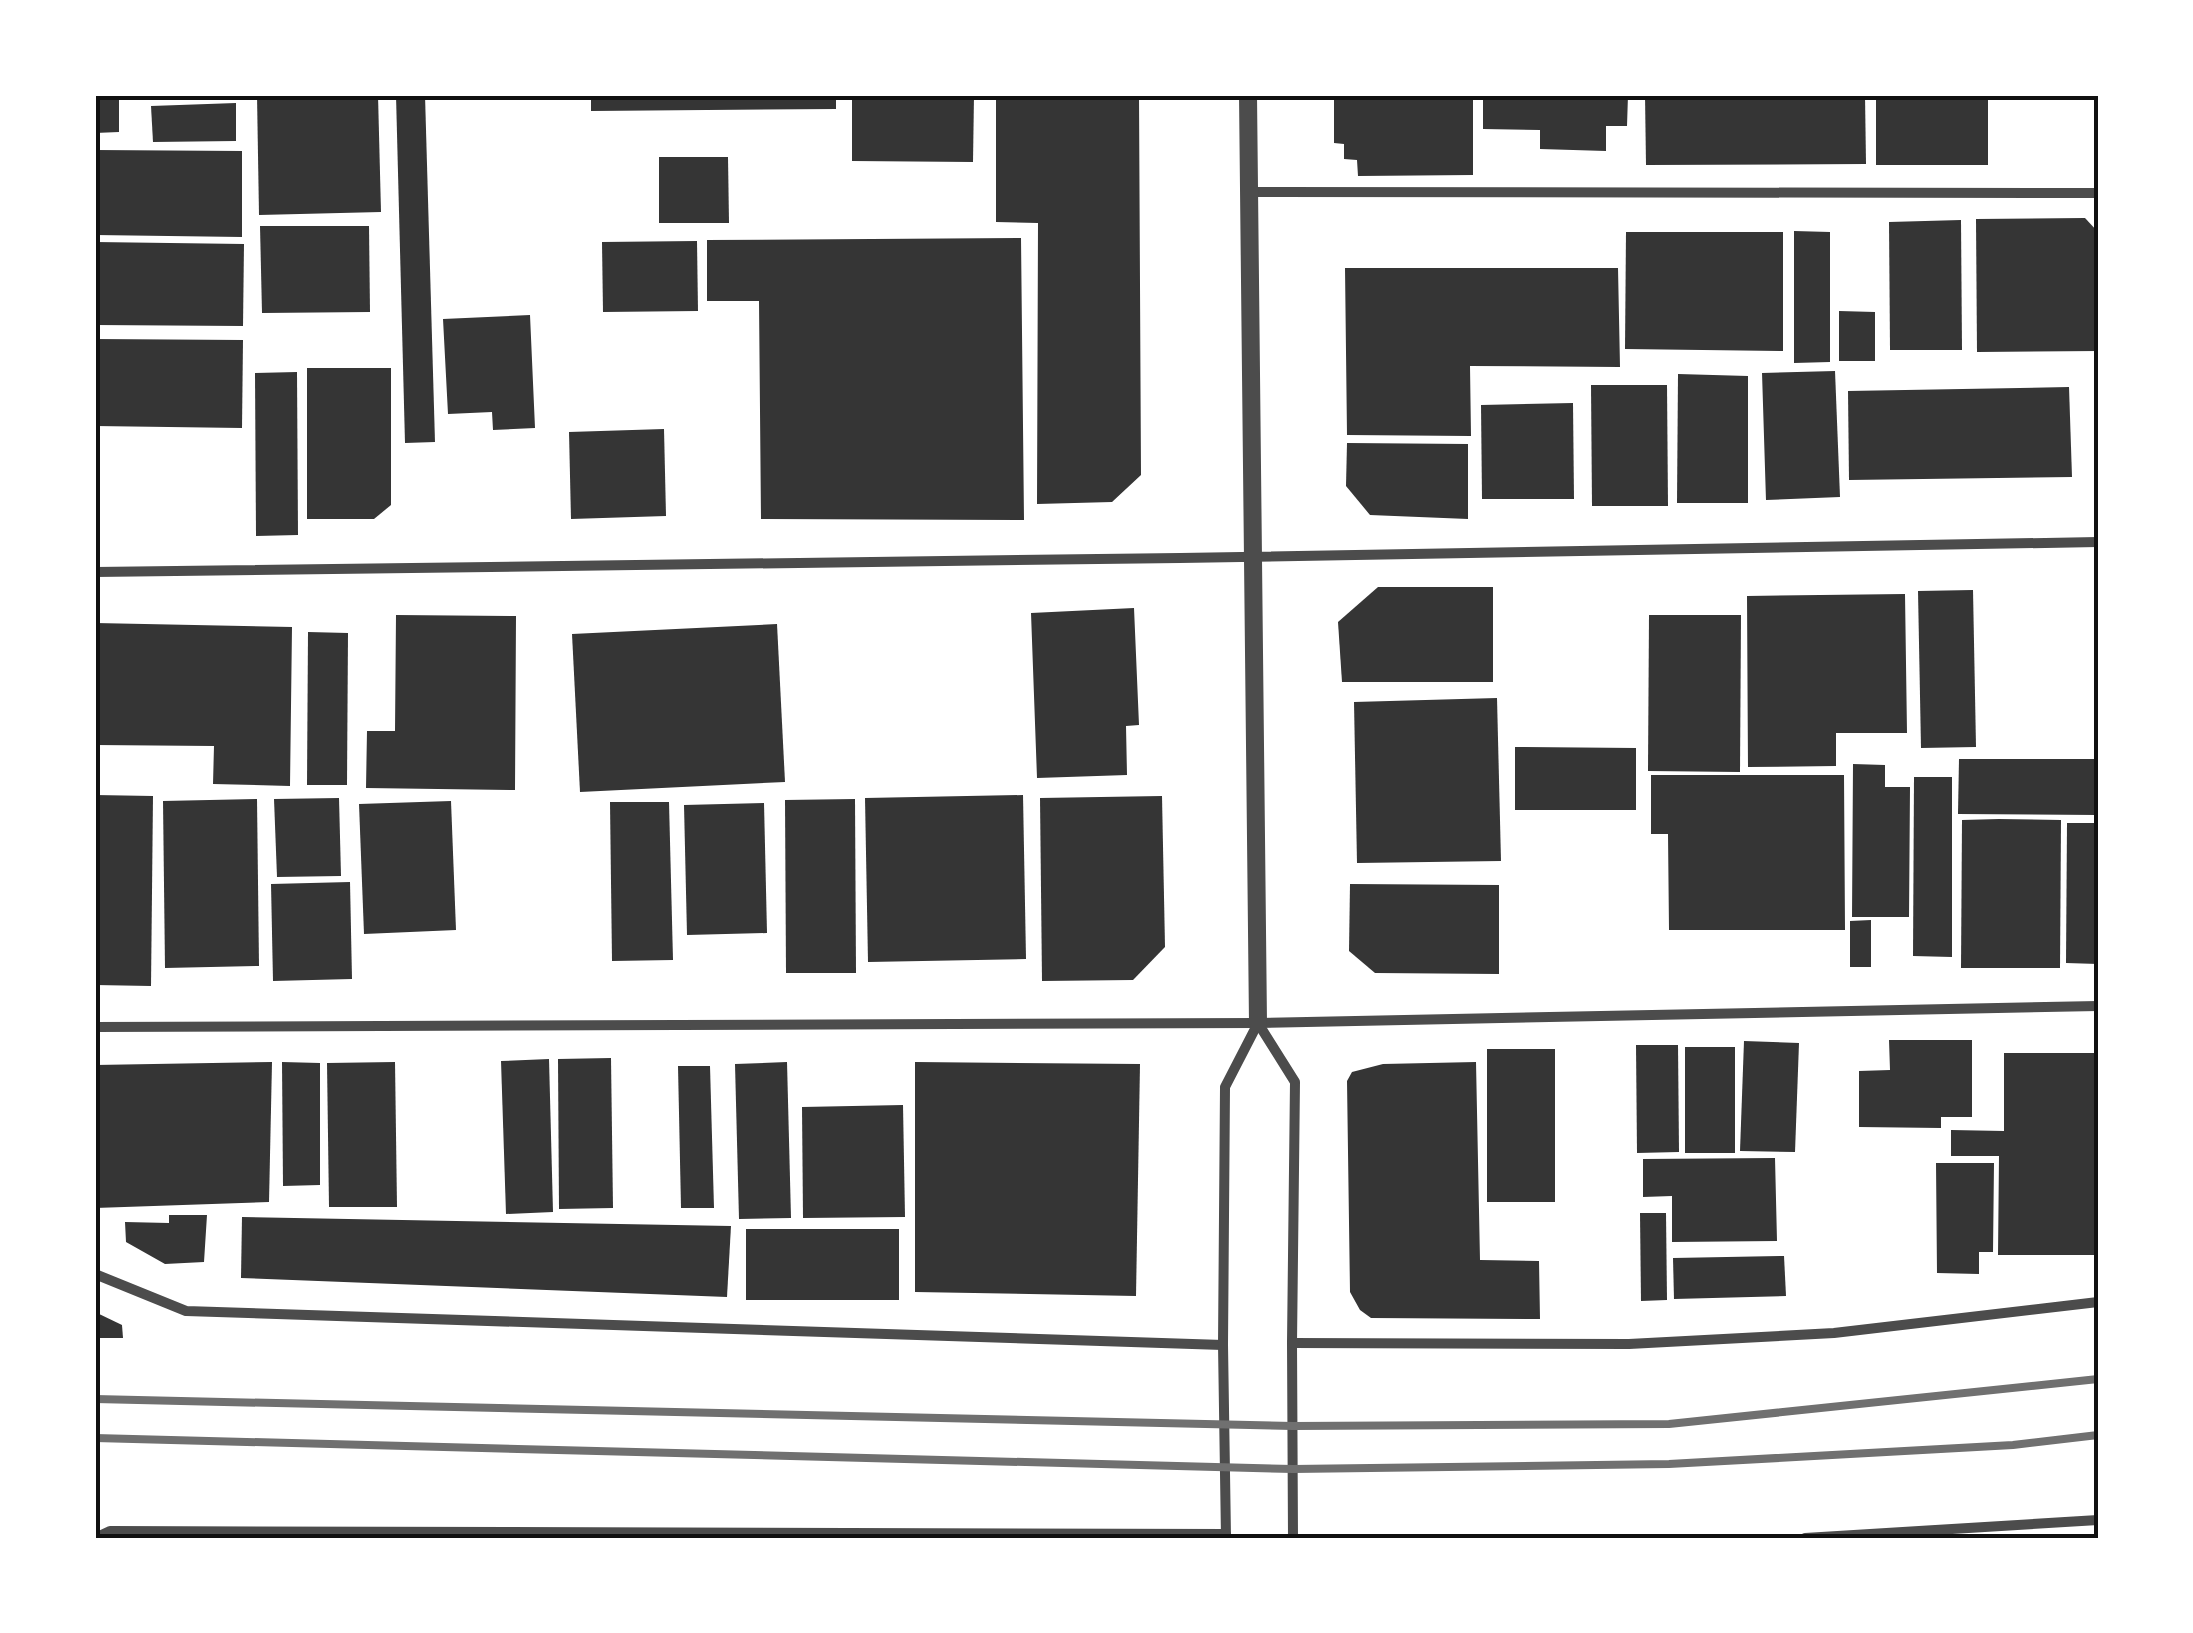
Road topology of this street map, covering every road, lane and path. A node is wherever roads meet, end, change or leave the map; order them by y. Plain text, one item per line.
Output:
1 (1248, 95) edge
2 (1248, 192) junction
3 (2098, 193) edge
4 (2098, 542) edge
5 (1252, 557) junction
6 (95, 572) edge
7 (2098, 1006) edge
8 (1258, 1023) junction
9 (95, 1027) edge
10 (95, 1274) edge
11 (2098, 1302) edge
12 (1292, 1343) junction
13 (1223, 1345) junction
14 (2098, 1520) edge
15 (1226, 1536) edge
16 (95, 1538) edge
17 (1293, 1538) edge
18 (1805, 1538) edge

1 - 2 street
2 - 3 street
2 - 5 street
4 - 5 street
5 - 6 street
5 - 8 street
7 - 8 street
8 - 9 street
8 - 12 street
8 - 13 street
10 - 13 street
11 - 12 street
12 - 17 street
13 - 15 street
14 - 18 street
15 - 16 street

